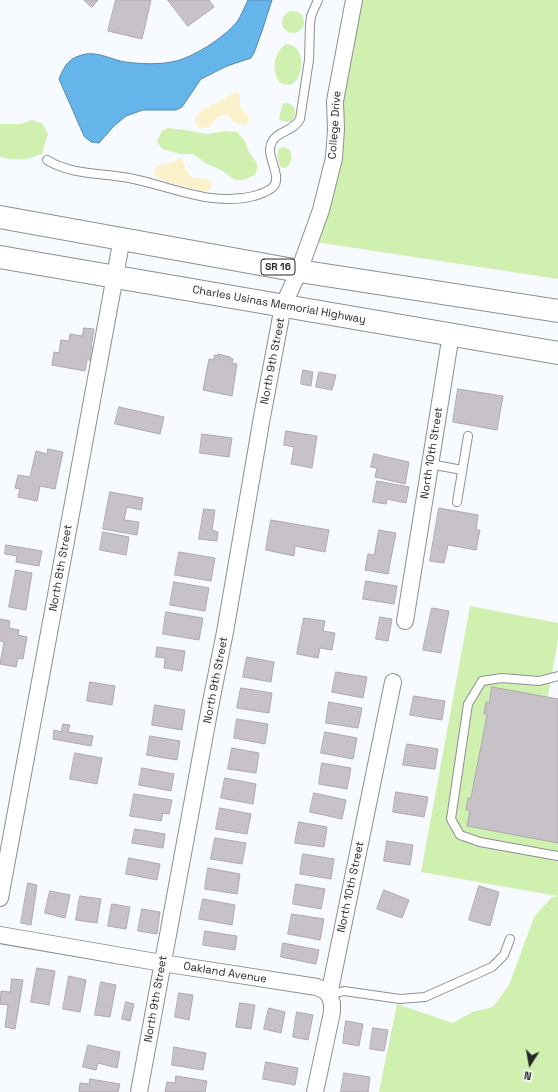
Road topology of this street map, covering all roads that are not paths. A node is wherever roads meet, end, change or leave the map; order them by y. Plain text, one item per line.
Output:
1 (318, 0) edge
2 (354, 0) edge
3 (47, 160) dead end
4 (0, 217) edge
5 (122, 238) junction
6 (0, 258) edge
7 (299, 271) junction
8 (116, 276) junction
9 (283, 306) junction
10 (558, 311) edge
11 (450, 334) junction
12 (558, 353) edge
13 (468, 436) dead end
14 (430, 464) junction
15 (462, 470) junction
16 (457, 502) dead end
17 (405, 621) dead end
18 (558, 676) edge
19 (393, 682) dead end
20 (558, 856) edge
21 (0, 898) edge
22 (0, 935) edge
23 (510, 939) dead end
24 (162, 963) junction
25 (329, 995) junction
26 (139, 1092) edge
27 (315, 1092) edge

1 - 3 lane
2 - 7 street, College Drive
4 - 5 highway, SR 16
5 - 7 highway, SR 16
5 - 8 street, North 8th Street
6 - 8 highway, Charles Usinas Memorial Highway
7 - 9 street, North 9th Street
7 - 10 highway, SR 16
8 - 9 highway, Charles Usinas Memorial Highway
8 - 21 street, North 8th Street
9 - 11 highway, Charles Usinas Memorial Highway
9 - 24 street, North 9th Street
11 - 12 highway, Charles Usinas Memorial Highway
11 - 14 street, North 10th Street
13 - 15 lane
14 - 15 lane
14 - 17 street, North 10th Street
15 - 16 lane
18 - 20 lane
19 - 25 street, North 10th Street
22 - 24 street, Oakland Avenue
23 - 25 lane
24 - 25 street, Oakland Avenue
24 - 26 street, North 9th Street
25 - 27 street, North 10th Street

